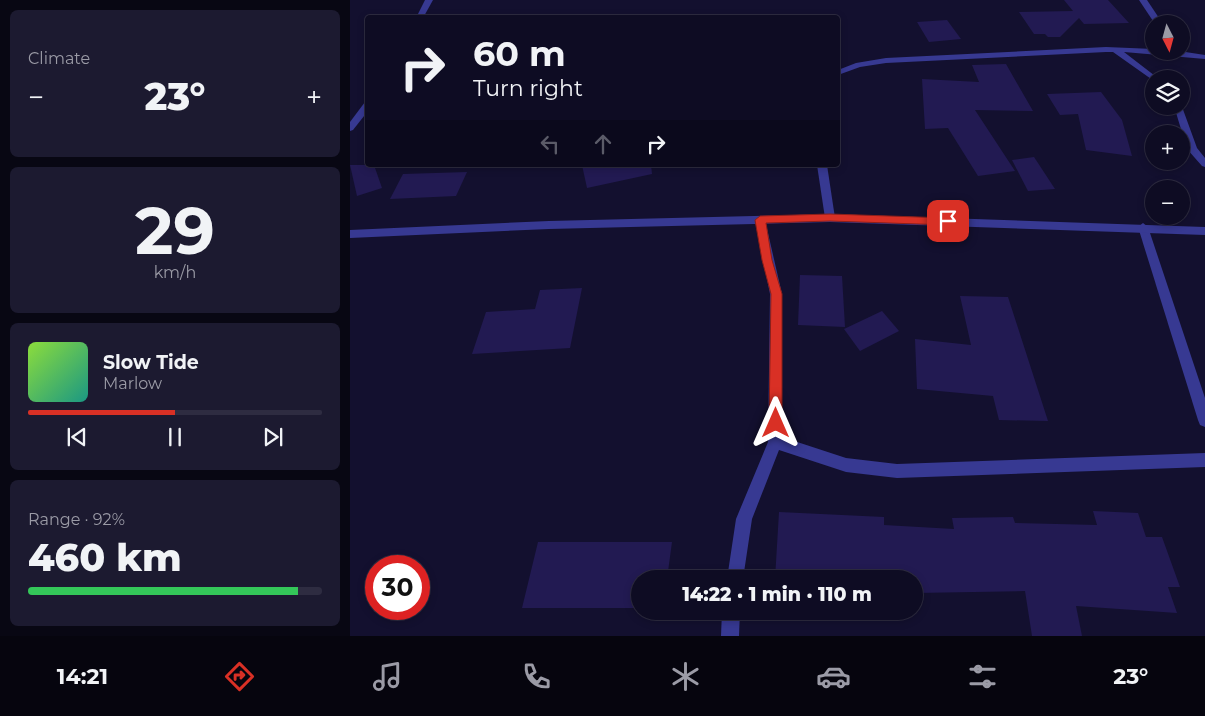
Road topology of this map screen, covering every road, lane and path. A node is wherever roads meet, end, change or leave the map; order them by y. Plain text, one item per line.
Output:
1 (429, 0) edge
2 (1143, 0) edge
3 (421, 15) edge
4 (1153, 15) edge
5 (1115, 50) junction
6 (1145, 51) edge
7 (1190, 54) edge
8 (1205, 57) edge
9 (840, 72) edge
10 (1145, 72) edge
11 (365, 108) edge
12 (1181, 115) edge
13 (350, 128) edge
14 (1205, 164) edge
15 (822, 167) edge
16 (830, 218) junction
17 (760, 220) junction
18 (1143, 227) junction
19 (1205, 231) edge
20 (350, 234) edge
21 (1205, 420) edge
22 (776, 442) junction
23 (1205, 460) edge
24 (737, 570) edge
25 (731, 620) edge
26 (730, 636) edge

1 - 3 street
2 - 4 street
5 - 6 street
5 - 9 street
5 - 10 street
7 - 8 street
11 - 13 street
12 - 14 street
15 - 16 street
16 - 17 street
16 - 18 street
17 - 20 street
17 - 22 street
18 - 19 street
18 - 21 street
22 - 23 street
22 - 24 street
25 - 26 street

